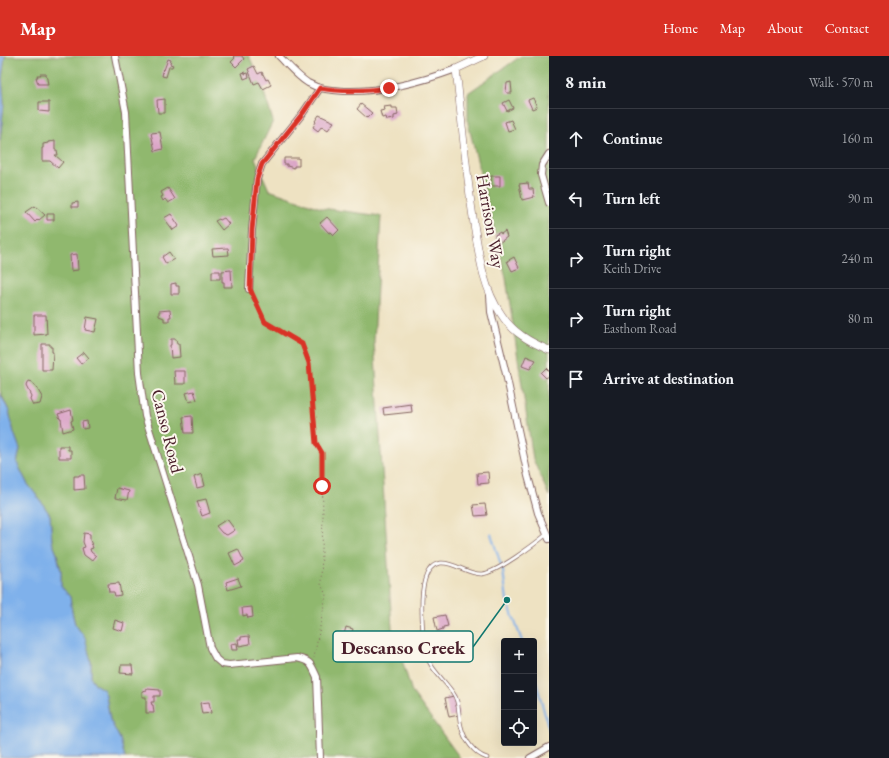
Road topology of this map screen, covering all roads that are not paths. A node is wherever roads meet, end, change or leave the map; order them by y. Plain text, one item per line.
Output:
1 (115, 56) edge
2 (279, 56) edge
3 (484, 56) edge
4 (456, 70) junction
5 (320, 88) junction
6 (549, 154) edge
7 (549, 204) edge
8 (250, 289) road end
9 (490, 295) junction
10 (549, 350) edge
11 (548, 537) edge
12 (549, 748) edge
13 (320, 758) edge
14 (487, 758) edge
15 (530, 758) edge

1 - 13 street, Canso Road
2 - 5 street
3 - 4 street
4 - 5 street
4 - 9 street, Harrison Way
5 - 8 street
6 - 7 street
9 - 10 street, Harrison Way
9 - 11 street
11 - 14 lane
12 - 15 street

